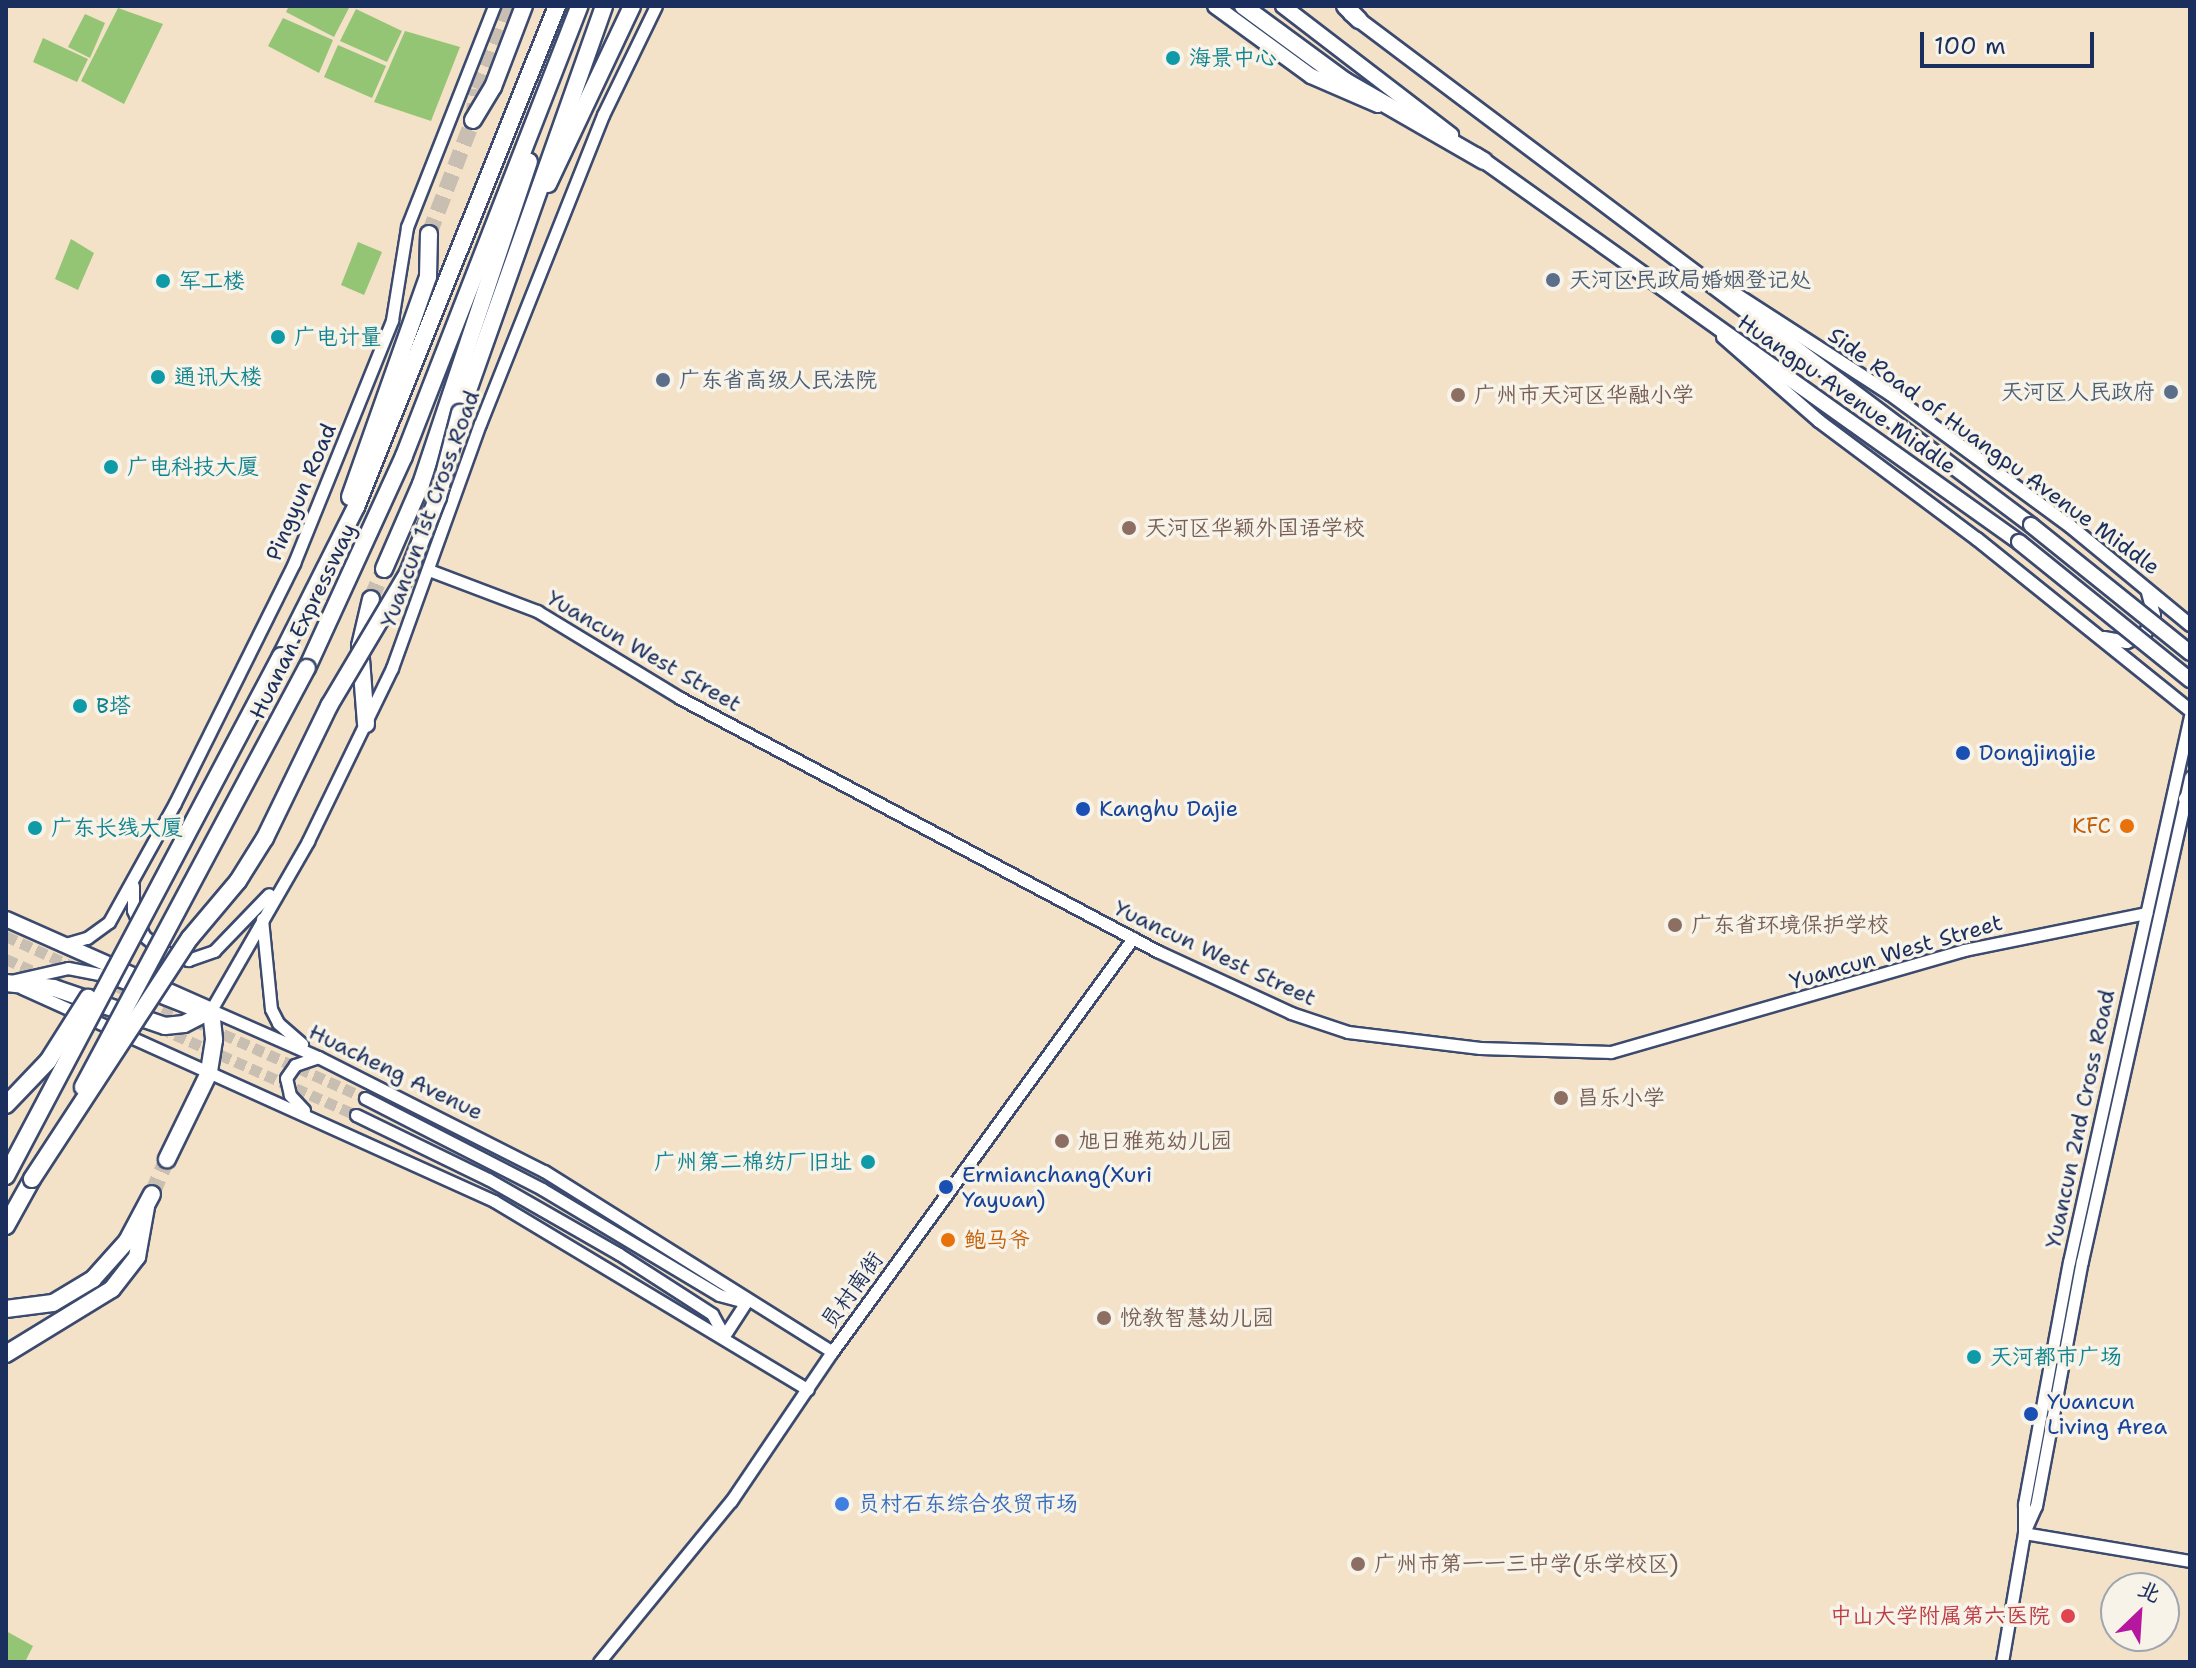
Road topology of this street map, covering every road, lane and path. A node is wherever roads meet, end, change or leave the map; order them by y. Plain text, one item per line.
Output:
1 (494, 6) edge
2 (524, 6) edge
3 (557, 6) edge
4 (579, 6) edge
5 (604, 6) edge
6 (632, 6) edge
7 (656, 6) edge
8 (1215, 6) edge
9 (1243, 6) edge
10 (1283, 6) edge
11 (1348, 9) edge
12 (547, 90) junction
13 (1397, 111) junction
14 (473, 120) dead end
15 (1484, 161) junction
16 (527, 224) junction
17 (429, 234) tunnel mouth
18 (1688, 264) junction
19 (1711, 327) junction
20 (384, 569) tunnel mouth
21 (429, 570) junction
22 (2146, 588) junction
23 (371, 599) tunnel mouth
24 (2190, 625) edge
25 (2104, 638) junction
26 (2190, 653) edge
27 (281, 656) junction
28 (2190, 680) edge
29 (2190, 710) edge
30 (2190, 716) edge
31 (366, 724) junction
32 (2190, 777) edge
33 (2188, 796) edge
34 (285, 876) junction
35 (133, 881) junction
36 (2146, 913) junction
37 (262, 916) junction
38 (6, 919) edge
39 (134, 936) junction
40 (1133, 938) junction
41 (62, 945) junction
42 (6, 982) edge
43 (211, 1010) junction
44 (318, 1057) junction
45 (209, 1073) junction
46 (365, 1098) tunnel mouth
47 (6, 1105) edge
48 (307, 1114) junction
49 (356, 1115) tunnel mouth
50 (167, 1159) tunnel mouth
51 (6, 1176) edge
52 (32, 1179) junction
53 (6, 1226) edge
54 (746, 1302) junction
55 (6, 1309) edge
56 (724, 1336) junction
57 (832, 1352) junction
58 (6, 1354) edge
59 (808, 1390) junction
60 (2024, 1533) junction
61 (2190, 1561) edge
62 (599, 1662) edge
63 (2002, 1662) edge

1 - 35 street, Pingyun Road
2 - 14 highway
3 - 27 highway, Huanan Expressway
4 - 12 highway, Huanan Expressway
5 - 16 highway
6 - 16 highway
7 - 21 street, Yuancun 1st Cross Road
8 - 13 main road
9 - 13 highway
10 - 15 main road, Huangpu Avenue Middle
11 - 18 main road, Huangpu Avenue Middle
12 - 20 highway
12 - 52 highway, Huanan Expressway, bridge
13 - 15 highway
15 - 19 main road, Huangpu Avenue Middle
16 - 52 highway, bridge
17 - 27 highway
18 - 22 main road, Side Road of Huangpu Avenue Middle
18 - 26 main road, Huangpu Avenue Middle, bridge
19 - 25 main road
19 - 28 main road, Huangpu Avenue Middle, bridge
21 - 31 street, Yuancun 1st Cross Road
21 - 40 street, Yuancun West Street
22 - 24 main road, Side Road of Huangpu Avenue Middle
22 - 25 main road
23 - 31 highway
25 - 29 main road
27 - 39 highway, Huanan Expressway, bridge
30 - 36 street, Yuancun 2nd Cross Road
31 - 34 street, Yuancun 1st Cross Road
32 - 33 street, Yuancun 2nd Cross Road
33 - 60 street, Yuancun 2nd Cross Road
34 - 35 street
34 - 37 street, Yuancun 1st Cross Road
35 - 41 street, Pingyun Road
36 - 40 street, Yuancun West Street
36 - 60 street, Yuancun 2nd Cross Road
37 - 43 street, Yuancun 1st Cross Road
37 - 44 street
38 - 41 main road, Huacheng Avenue
39 - 47 highway, bridge
39 - 51 highway, Huanan Expressway, bridge
40 - 57 street, 员村南街
41 - 43 main road, Huacheng Avenue
42 - 43 street
42 - 43 highway
42 - 45 street
43 - 44 street, Huacheng Avenue
43 - 45 highway
44 - 48 street
44 - 54 street, Huacheng Avenue
45 - 48 street
45 - 50 highway
46 - 54 street, Huacheng Avenue
48 - 56 street
49 - 56 street
52 - 53 highway, Huanan Expressway
54 - 56 street
54 - 57 street, Huacheng Avenue
55 - 58 highway
56 - 59 street
57 - 59 street, 员村南街
59 - 62 street, 员村南街
60 - 61 street
60 - 63 street, Yuancun 2nd Cross Road

